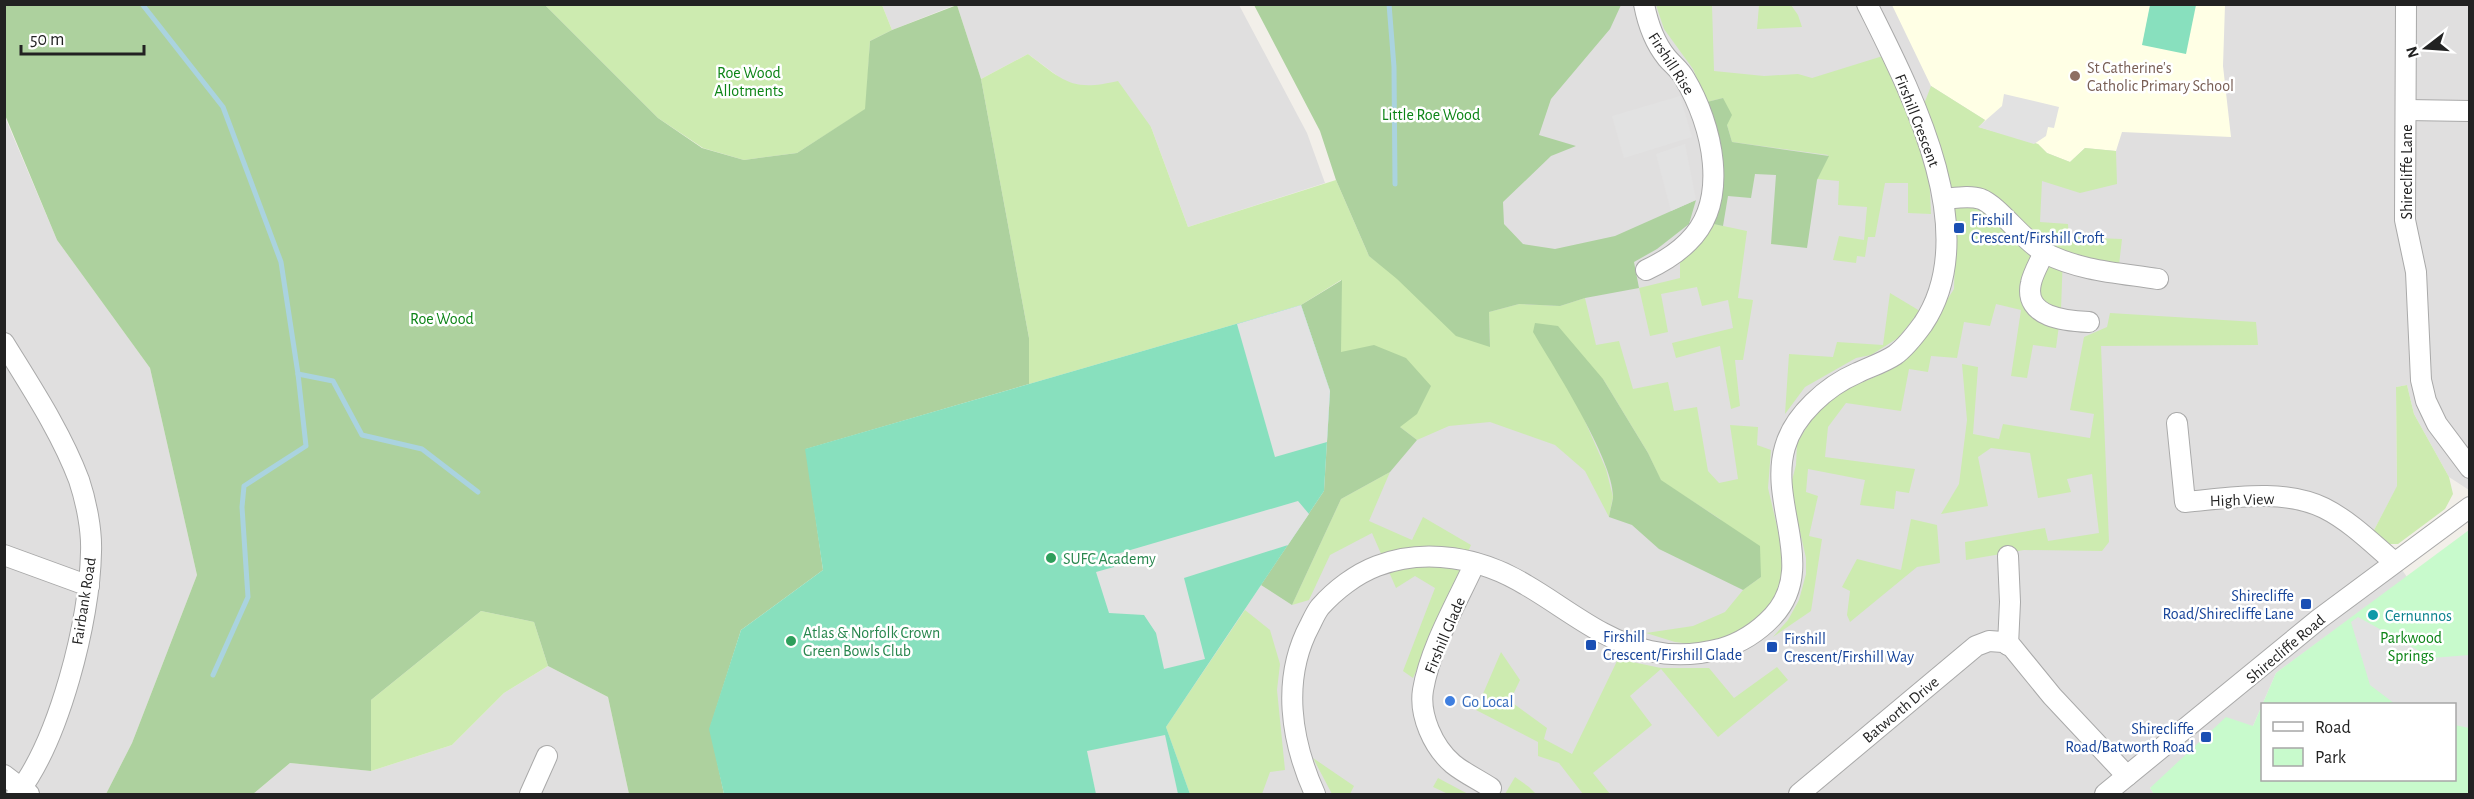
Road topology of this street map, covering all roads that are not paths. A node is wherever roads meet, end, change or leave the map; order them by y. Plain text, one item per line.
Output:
1 (1644, 4) edge
2 (1868, 4) edge
3 (2406, 4) edge
4 (2407, 110) junction
5 (2469, 111) edge
6 (1944, 199) junction
7 (2044, 252) junction
8 (1646, 270) dead end
9 (2158, 279) dead end
10 (2089, 322) dead end
11 (4, 343) edge
12 (2176, 423) dead end
13 (2469, 468) edge
14 (2469, 507) edge
15 (4, 555) edge
16 (2008, 556) dead end
17 (2394, 562) junction
18 (1476, 563) junction
19 (89, 586) junction
20 (2008, 645) junction
21 (547, 756) dead end
22 (4, 775) edge
23 (2127, 776) junction
24 (1491, 788) dead end
25 (23, 792) edge
26 (530, 795) edge
27 (1315, 795) edge
28 (1799, 795) edge
29 (2105, 795) edge

1 - 8 street, Firshill Rise
2 - 6 street, Firshill Crescent
3 - 4 street, Shirecliffe Lane
4 - 5 street
4 - 13 street, Shirecliffe Lane
6 - 7 street
6 - 18 street, Firshill Crescent
7 - 9 street
7 - 10 street
11 - 19 street, Fairbank Road
12 - 17 street, High View
14 - 17 street, Shirecliffe Road
15 - 19 street
16 - 20 street
17 - 23 street, Shirecliffe Road
18 - 24 street, Firshill Glade
18 - 27 street, Firshill Crescent
19 - 25 street, Fairbank Road
20 - 23 street
20 - 28 street, Batworth Drive
21 - 26 street
22 - 25 street
23 - 29 street, Shirecliffe Road

